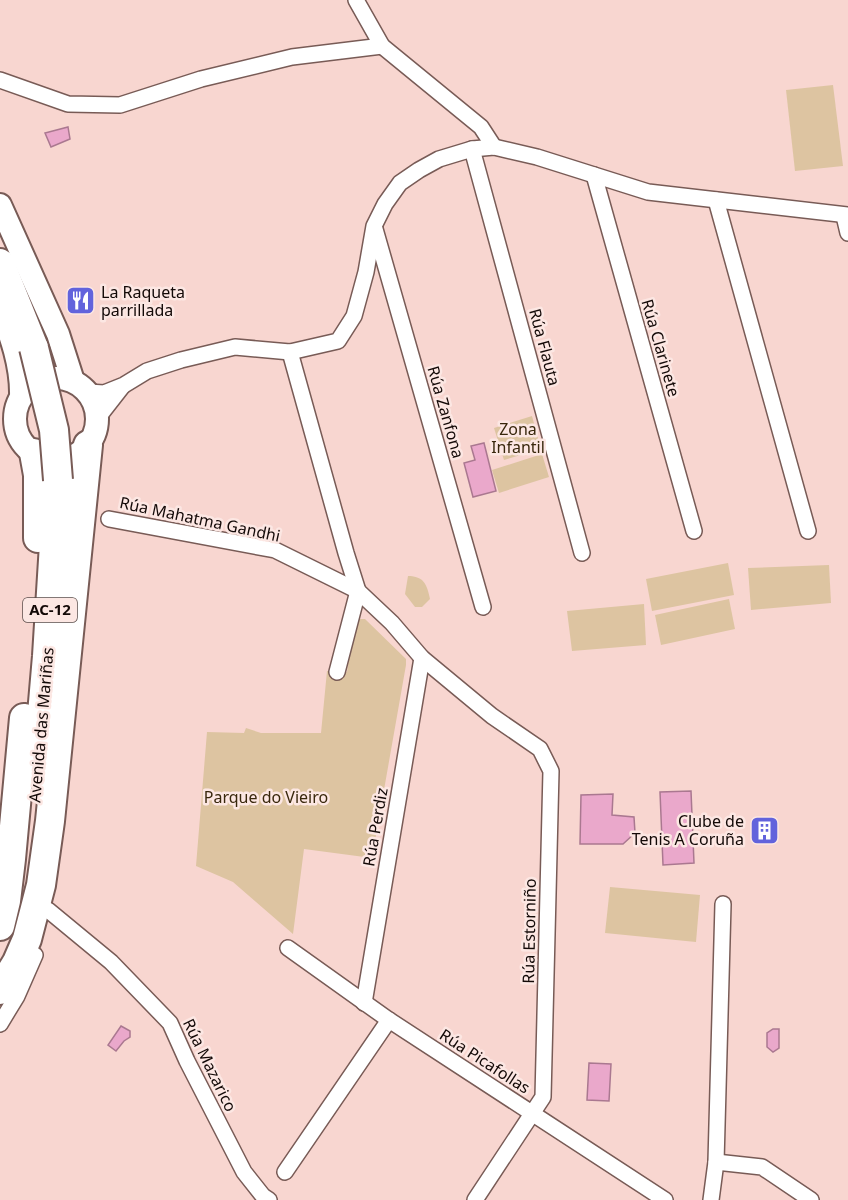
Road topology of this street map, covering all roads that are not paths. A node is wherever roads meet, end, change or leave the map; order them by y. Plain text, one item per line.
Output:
1 (356, 0) edge
2 (382, 46) junction
3 (0, 81) edge
4 (494, 147) junction
5 (472, 149) junction
6 (594, 175) junction
7 (716, 200) junction
8 (0, 205) edge
9 (846, 216) edge
10 (374, 226) junction
11 (848, 233) edge
12 (0, 263) edge
13 (0, 307) edge
14 (290, 352) junction
15 (124, 385) junction
16 (81, 387) junction
17 (12, 408) edge
18 (93, 432) junction
19 (18, 439) edge
20 (109, 519) dead end
21 (694, 531) dead end
22 (808, 531) dead end
23 (582, 553) dead end
24 (358, 591) junction
25 (483, 607) dead end
26 (422, 658) junction
27 (337, 672) dead end
28 (540, 749) joint
29 (50, 821) junction
30 (26, 873) junction
31 (723, 904) dead end
32 (48, 910) junction
33 (0, 926) edge
34 (0, 947) edge
35 (288, 948) dead end
36 (0, 988) edge
37 (364, 1003) junction
38 (389, 1020) junction
39 (0, 1024) edge
40 (533, 1112) junction
41 (716, 1162) junction
42 (285, 1172) dead end
43 (269, 1200) edge
44 (475, 1200) edge
45 (665, 1200) edge
46 (711, 1200) edge
47 (811, 1200) edge

1 - 2 street
2 - 3 street
2 - 4 street
4 - 5 street
4 - 6 street
5 - 10 street
5 - 23 street, Rúa Flauta
6 - 7 street
6 - 21 street, Rúa Clarinete
7 - 9 street
7 - 22 street
8 - 16 main road
9 - 11 street
10 - 14 street
10 - 25 street, Rúa Zanfona
12 - 30 highway, Avenida das Mariñas / AC-12, bridge
13 - 17 main road
14 - 15 street
14 - 24 street
15 - 16 street
15 - 18 street
16 - 17 main road
16 - 18 main road
17 - 19 main road
18 - 19 main road
18 - 29 highway
19 - 33 highway
20 - 24 street, Rúa Mahatma Gandhi
24 - 26 street, Rúa Mahatma Gandhi
24 - 27 street
26 - 28 street, Rúa Mahatma Gandhi
26 - 37 street, Rúa Perdiz
28 - 40 street, Rúa Estorniño
29 - 32 street, Avenida das Mariñas
29 - 36 highway
30 - 34 highway, Avenida das Mariñas / AC-12
30 - 36 highway, Avenida das Mariñas / AC-12
31 - 41 street
32 - 39 street, Avenida das Mariñas
32 - 43 street, Rúa Mazarico
35 - 37 street, Rúa Picafollas
37 - 38 street, Rúa Picafollas
38 - 40 street, Rúa Picafollas
38 - 42 street
40 - 44 street, Rúa Estorniño
40 - 45 street, Rúa Picafollas
41 - 46 street
41 - 47 street

